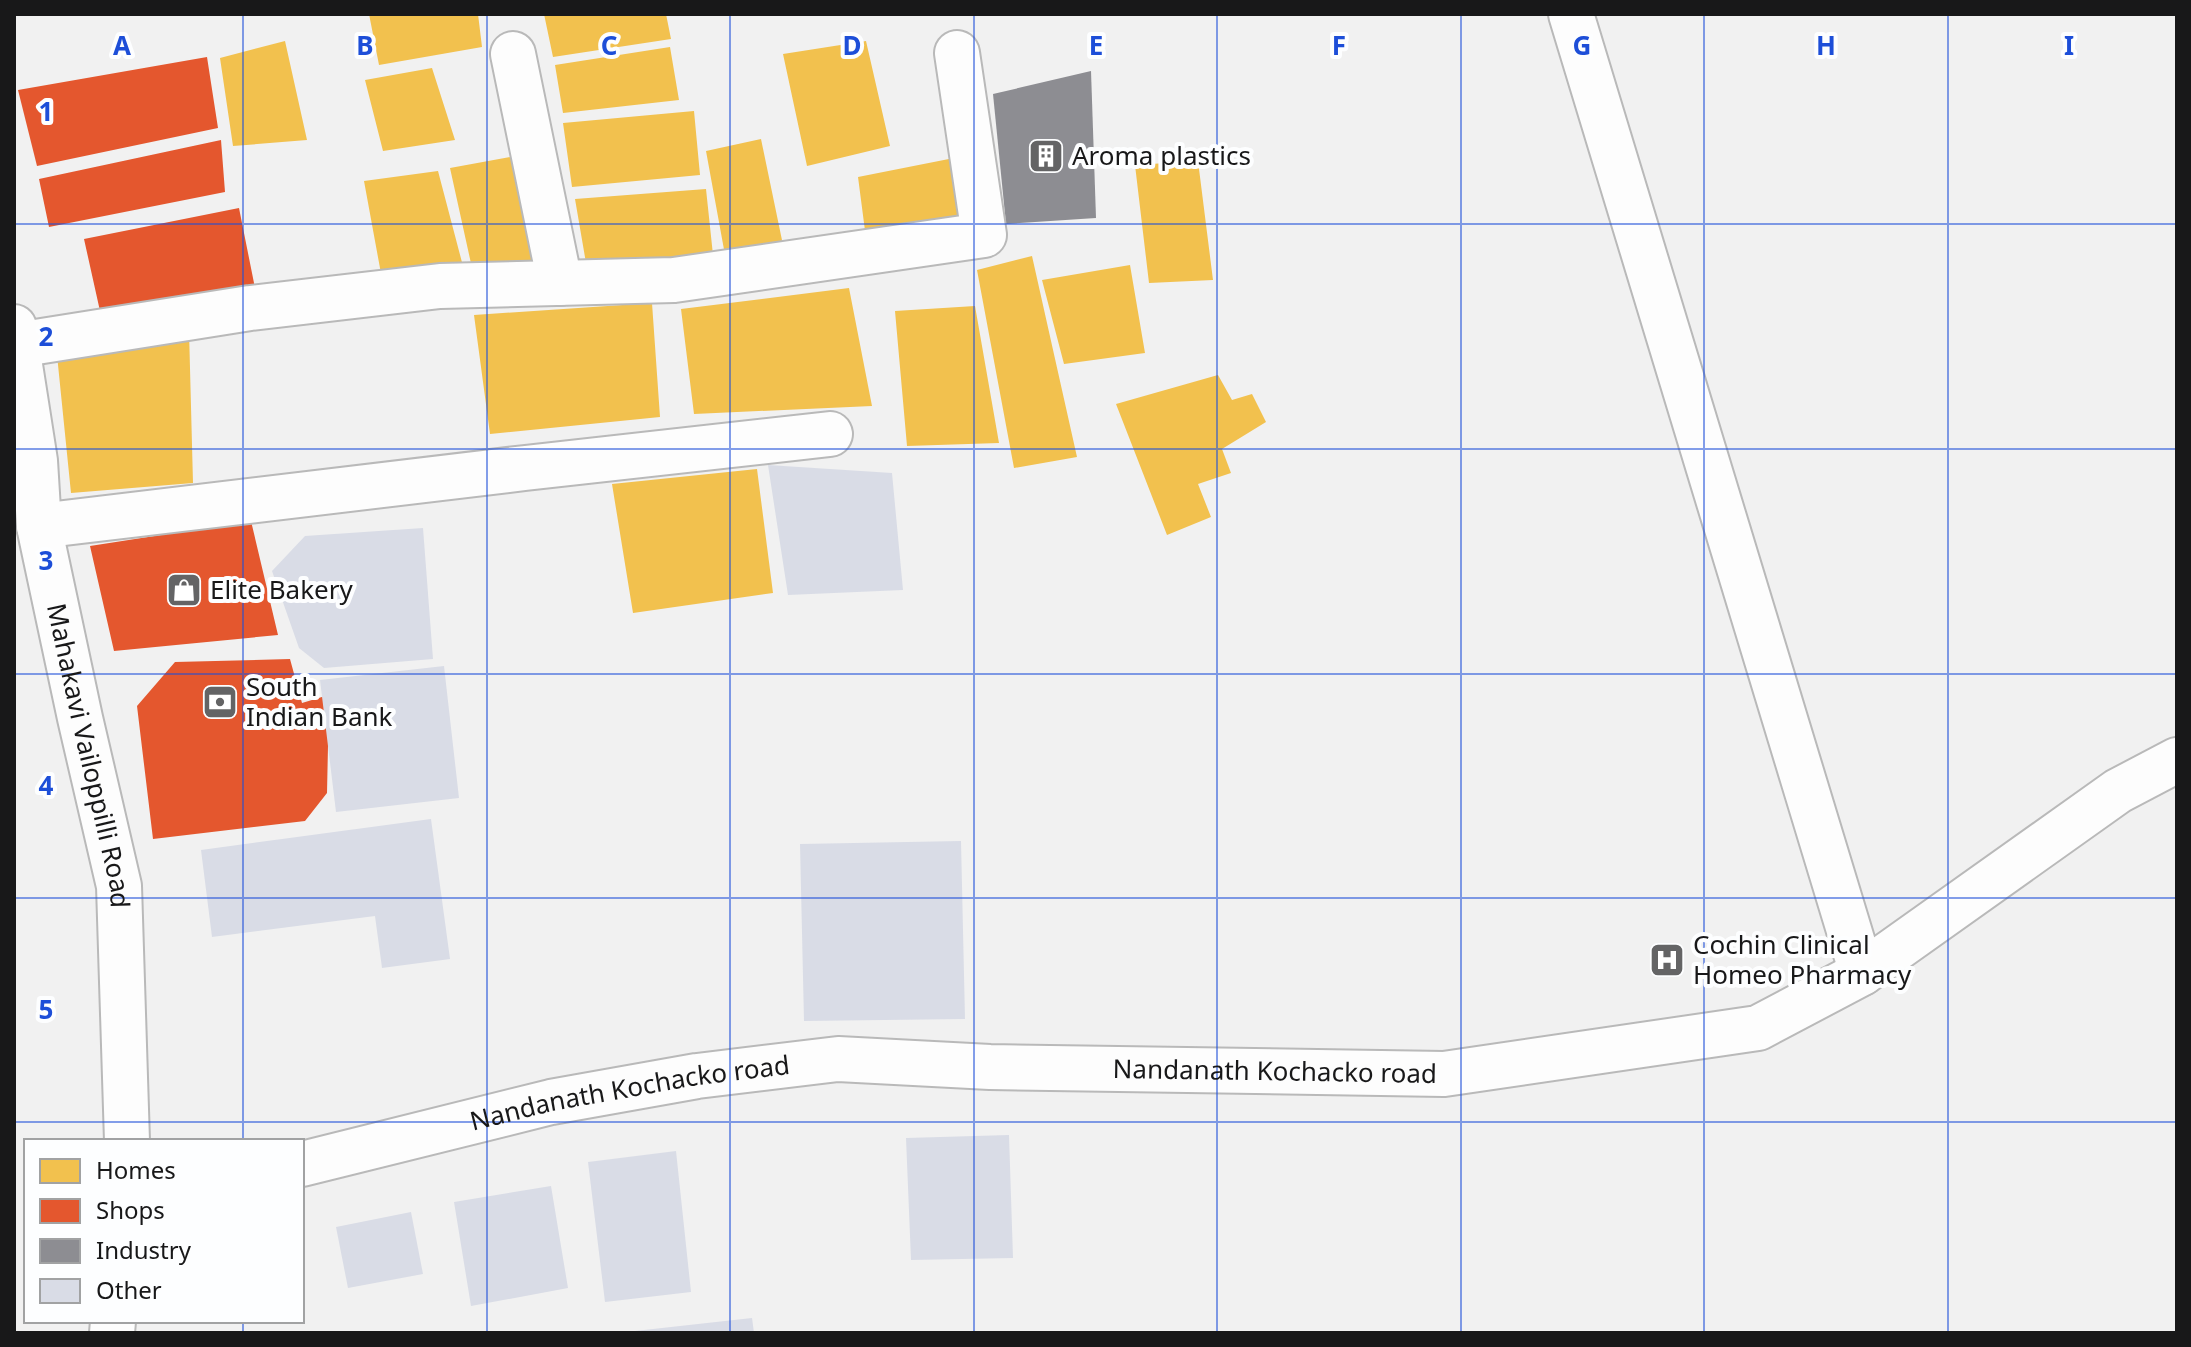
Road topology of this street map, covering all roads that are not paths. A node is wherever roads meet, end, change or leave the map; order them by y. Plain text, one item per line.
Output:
1 (1571, 14) edge
2 (957, 53) dead end
3 (513, 54) dead end
4 (560, 283) junction
5 (16, 336) edge
6 (830, 434) dead end
7 (39, 526) junction
8 (2177, 760) edge
9 (1862, 973) junction
10 (127, 1139) edge
11 (304, 1164) edge

1 - 9 street
2 - 4 street
3 - 4 street
4 - 5 street
5 - 7 street, Mahakavi Vailoppilli Road
6 - 7 street
7 - 10 street, Mahakavi Vailoppilli Road
8 - 9 street, Nandanath Kochacko road
9 - 11 street, Nandanath Kochacko road

